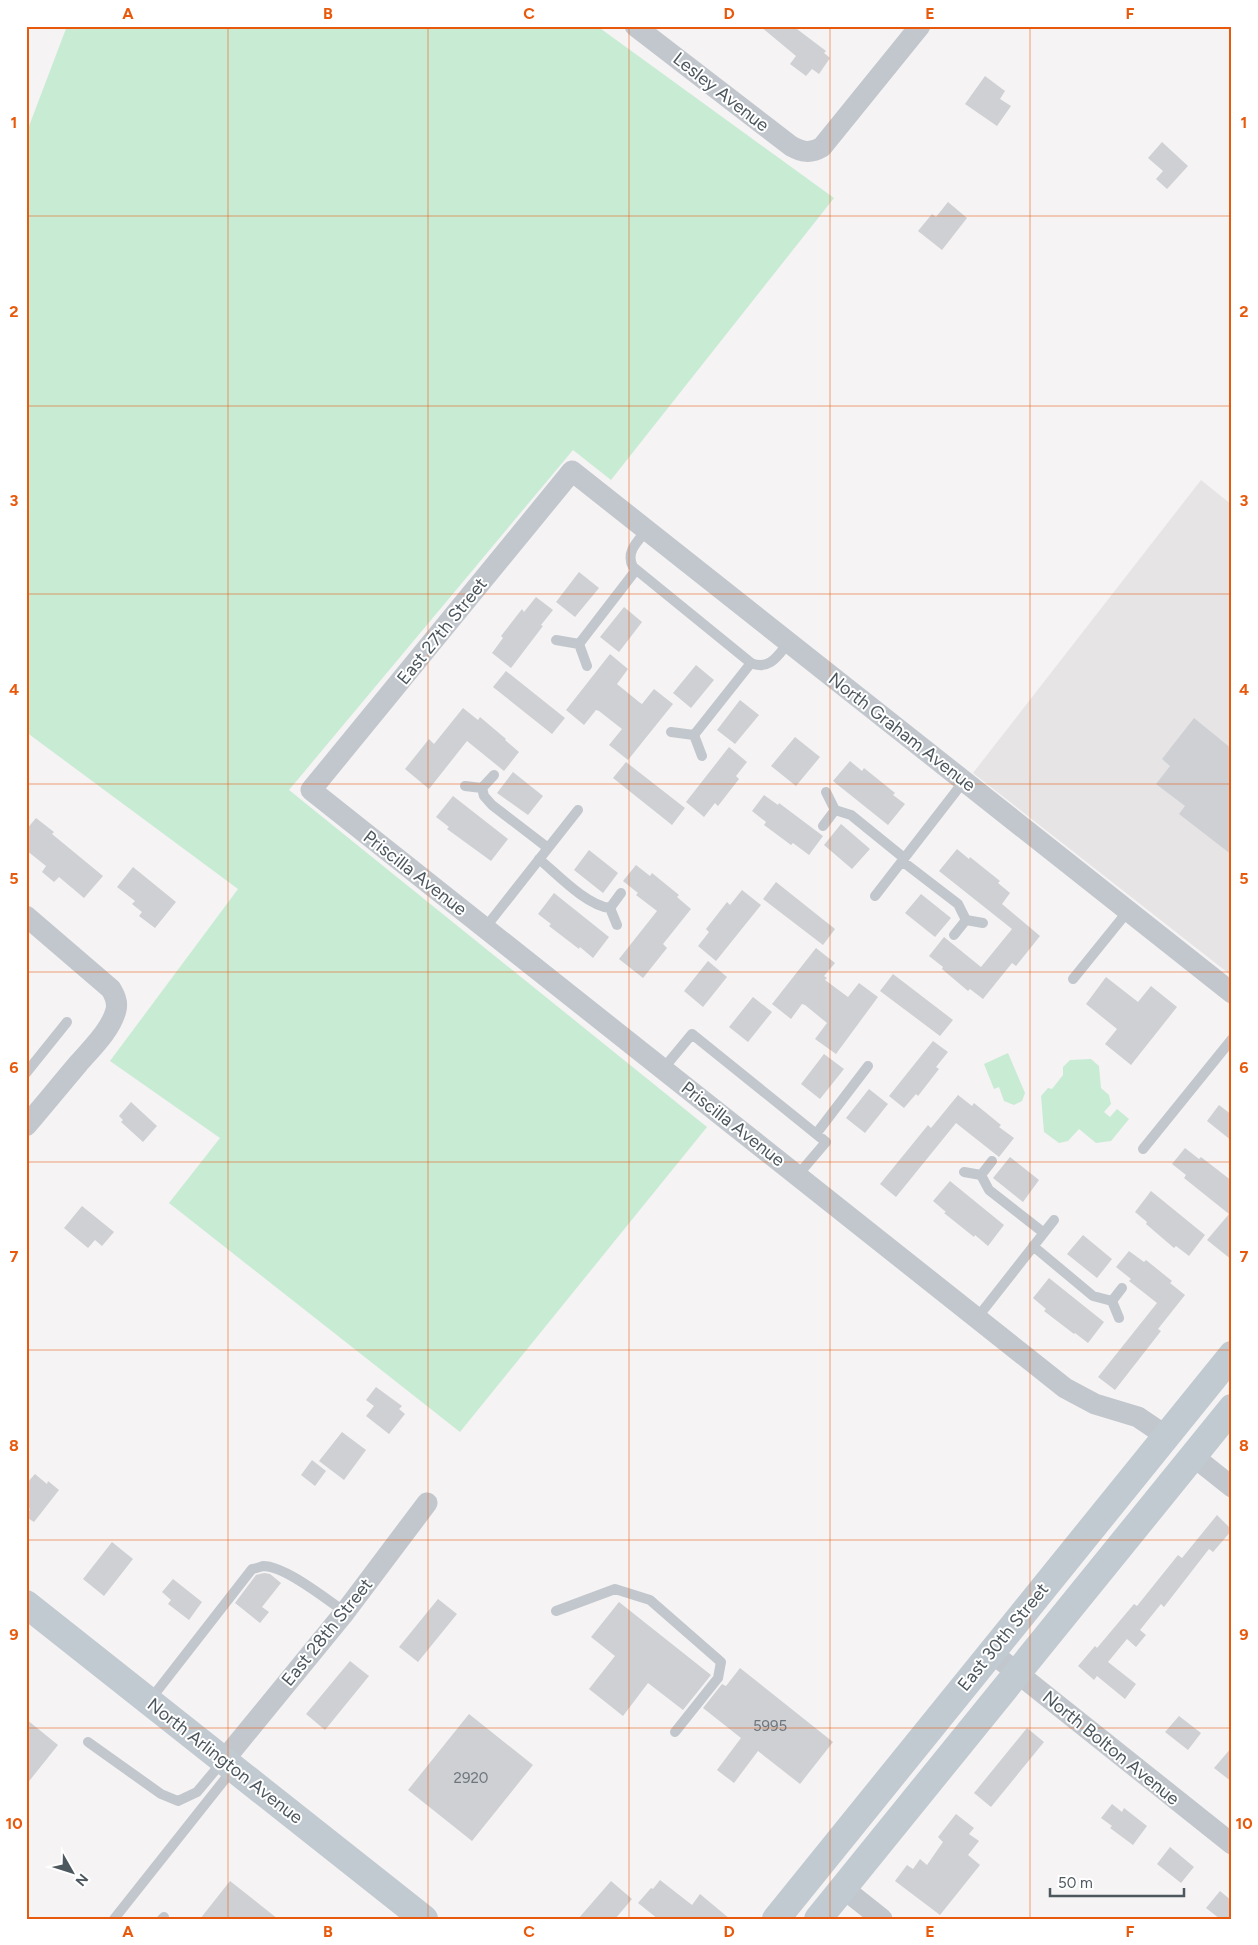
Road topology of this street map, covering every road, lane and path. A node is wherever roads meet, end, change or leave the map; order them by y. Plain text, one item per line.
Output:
1 (635, 26) edge
2 (920, 26) edge
3 (572, 471) joint
4 (647, 530) junction
5 (636, 570) junction
6 (556, 640) dead end
7 (789, 642) junction
8 (579, 644) junction
9 (752, 663) junction
10 (587, 666) dead end
11 (671, 732) dead end
12 (694, 736) junction
13 (702, 756) dead end
14 (494, 775) dead end
15 (964, 781) junction
16 (465, 786) dead end
17 (482, 788) junction
18 (311, 790) joint
19 (826, 792) dead end
20 (578, 810) dead end
21 (835, 810) junction
22 (823, 826) dead end
23 (548, 848) junction
24 (539, 859) junction
25 (903, 859) junction
26 (621, 893) dead end
27 (874, 896) dead end
28 (610, 908) junction
29 (1128, 910) junction
30 (26, 916) edge
31 (966, 920) junction
32 (983, 923) dead end
33 (617, 925) dead end
34 (485, 928) junction
35 (954, 935) dead end
36 (1073, 979) dead end
37 (1232, 993) edge
38 (67, 1022) dead end
39 (1232, 1039) edge
40 (868, 1066) dead end
41 (662, 1069) junction
42 (26, 1073) edge
43 (30, 1114) edge
44 (816, 1134) junction
45 (1143, 1149) dead end
46 (992, 1161) dead end
47 (964, 1172) dead end
48 (981, 1175) junction
49 (797, 1176) junction
50 (1054, 1220) dead end
51 (1044, 1233) junction
52 (1033, 1246) junction
53 (1122, 1288) dead end
54 (1112, 1301) junction
55 (977, 1318) junction
56 (1119, 1318) dead end
57 (1232, 1355) edge
58 (1232, 1408) edge
59 (1166, 1436) junction
60 (1193, 1456) junction
61 (1232, 1487) edge
62 (428, 1503) dead end
63 (26, 1604) edge
64 (556, 1611) dead end
65 (344, 1612) junction
66 (991, 1652) junction
67 (1017, 1673) junction
68 (149, 1701) junction
69 (675, 1732) dead end
70 (88, 1742) dead end
71 (229, 1764) junction
72 (1232, 1844) edge
73 (843, 1888) junction
74 (114, 1919) edge
75 (424, 1919) edge
76 (776, 1919) edge
77 (818, 1919) edge
78 (882, 1919) edge

1 - 2 street, Lesley Avenue
3 - 4 street, North Graham Avenue
3 - 18 street, East 27th Street
4 - 5 lane
4 - 7 street, North Graham Avenue
5 - 8 lane
5 - 9 lane
6 - 8 lane
7 - 9 lane
7 - 15 street, North Graham Avenue
8 - 10 lane
9 - 12 lane
11 - 12 lane
12 - 13 lane
14 - 17 lane
15 - 25 lane
15 - 29 street, North Graham Avenue
16 - 17 lane
17 - 23 lane
18 - 34 street, Priscilla Avenue
19 - 21 lane
20 - 23 lane
21 - 22 lane
21 - 25 lane
23 - 24 lane
24 - 28 lane
24 - 34 lane
25 - 27 lane
25 - 31 lane
26 - 28 lane
28 - 33 lane
29 - 36 lane
29 - 37 street, North Graham Avenue
30 - 43 street
31 - 32 lane
31 - 35 lane
34 - 41 street, Priscilla Avenue
38 - 42 lane
39 - 45 lane
40 - 44 lane
41 - 44 lane
41 - 49 street, Priscilla Avenue
44 - 49 lane
46 - 48 lane
47 - 48 lane
48 - 51 lane
49 - 55 street, Priscilla Avenue
50 - 51 lane
51 - 52 lane
52 - 54 lane
52 - 55 lane
53 - 54 lane
54 - 56 lane
55 - 59 street, Priscilla Avenue
57 - 59 main road, East 30th Street
58 - 60 main road, East 30th Street
59 - 66 main road, East 30th Street
60 - 61 street
60 - 67 main road, East 30th Street
62 - 65 street, East 28th Street
63 - 68 main road, North Arlington Avenue
64 - 69 lane
65 - 68 lane
65 - 71 street, East 28th Street
66 - 67 street, North Bolton Avenue
66 - 76 main road, East 30th Street
67 - 72 street, North Bolton Avenue
67 - 73 main road, East 30th Street
68 - 71 main road, North Arlington Avenue
70 - 71 lane
71 - 74 lane
71 - 75 main road, North Arlington Avenue
73 - 77 main road, East 30th Street
73 - 78 street

